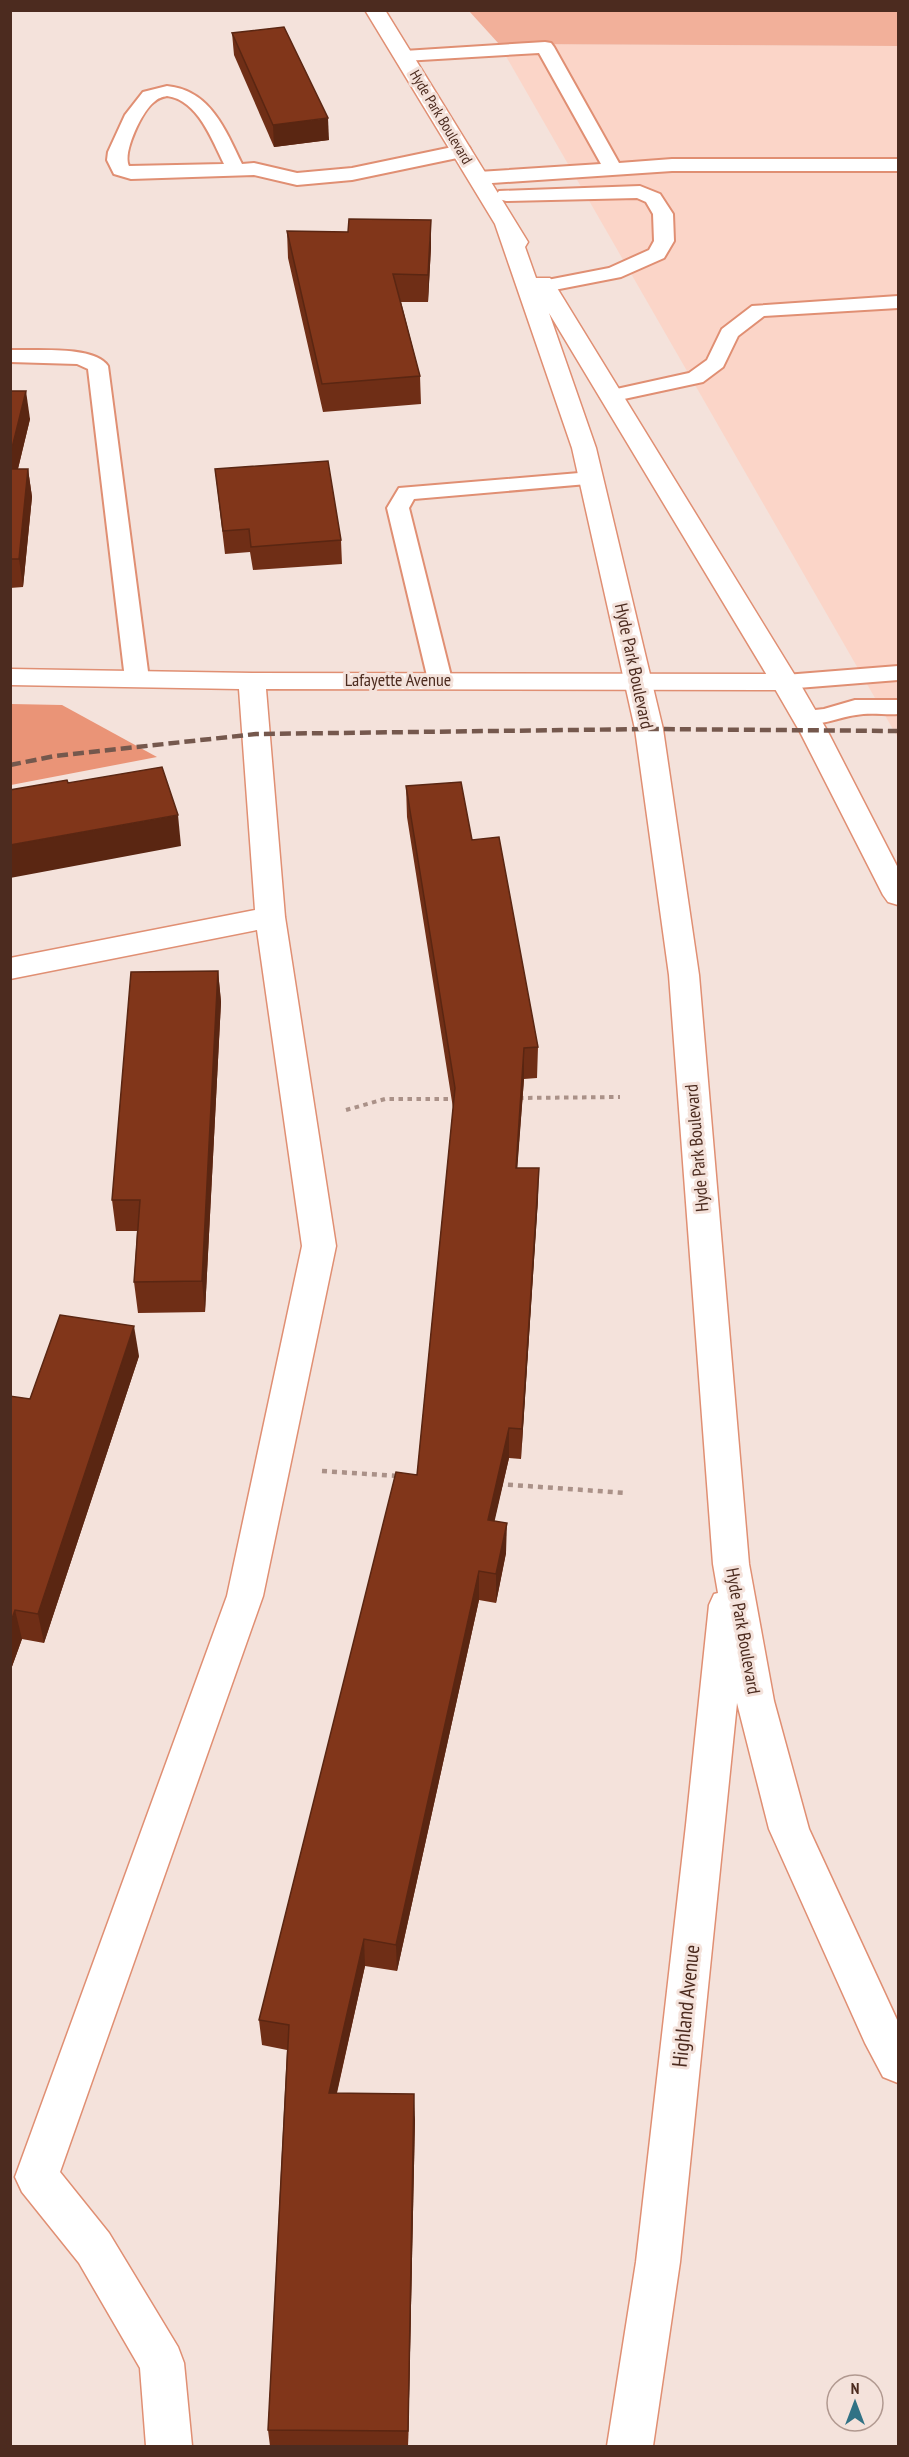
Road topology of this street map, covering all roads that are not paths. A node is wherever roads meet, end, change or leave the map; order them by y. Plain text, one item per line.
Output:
1 (375, 10) edge
2 (404, 56) junction
3 (462, 151) junction
4 (898, 165) edge
5 (613, 169) junction
6 (236, 170) junction
7 (483, 187) junction
8 (506, 224) junction
9 (544, 286) junction
10 (898, 302) edge
11 (10, 356) edge
12 (610, 396) junction
13 (591, 478) junction
14 (898, 674) edge
15 (10, 677) edge
16 (137, 679) junction
17 (440, 680) junction
18 (638, 680) junction
19 (252, 681) junction
20 (785, 682) junction
21 (898, 706) edge
22 (805, 717) junction
23 (896, 884) edge
24 (270, 917) junction
25 (10, 969) edge
26 (730, 1564) junction
27 (898, 2062) edge
28 (24, 2177) edge
29 (169, 2446) edge
30 (630, 2446) edge

1 - 2 main road, Hyde Park Boulevard
2 - 3 main road, Hyde Park Boulevard
2 - 5 lane
3 - 6 lane
3 - 7 main road, Hyde Park Boulevard
4 - 5 lane
5 - 7 lane
6 - 6 lane
7 - 8 main road, Hyde Park Boulevard
7 - 9 lane
8 - 9 main road, Hyde Park Boulevard
8 - 13 main road, Hyde Park Boulevard
9 - 12 main road, Hyde Park Boulevard
10 - 12 lane
11 - 16 lane
12 - 20 main road, Hyde Park Boulevard
13 - 17 lane
13 - 18 main road, Hyde Park Boulevard
14 - 20 lane
15 - 16 main road, Lafayette Avenue
16 - 19 main road, Lafayette Avenue
17 - 18 main road, Lafayette Avenue
17 - 19 main road, Lafayette Avenue
18 - 20 main road, Lafayette Avenue
18 - 26 main road, Hyde Park Boulevard
19 - 24 main road
20 - 22 main road, Hyde Park Boulevard
21 - 22 lane
22 - 23 main road, Hyde Park Boulevard
24 - 25 main road
24 - 28 main road
26 - 27 main road, Hyde Park Boulevard
26 - 30 main road, Highland Avenue
28 - 29 main road

